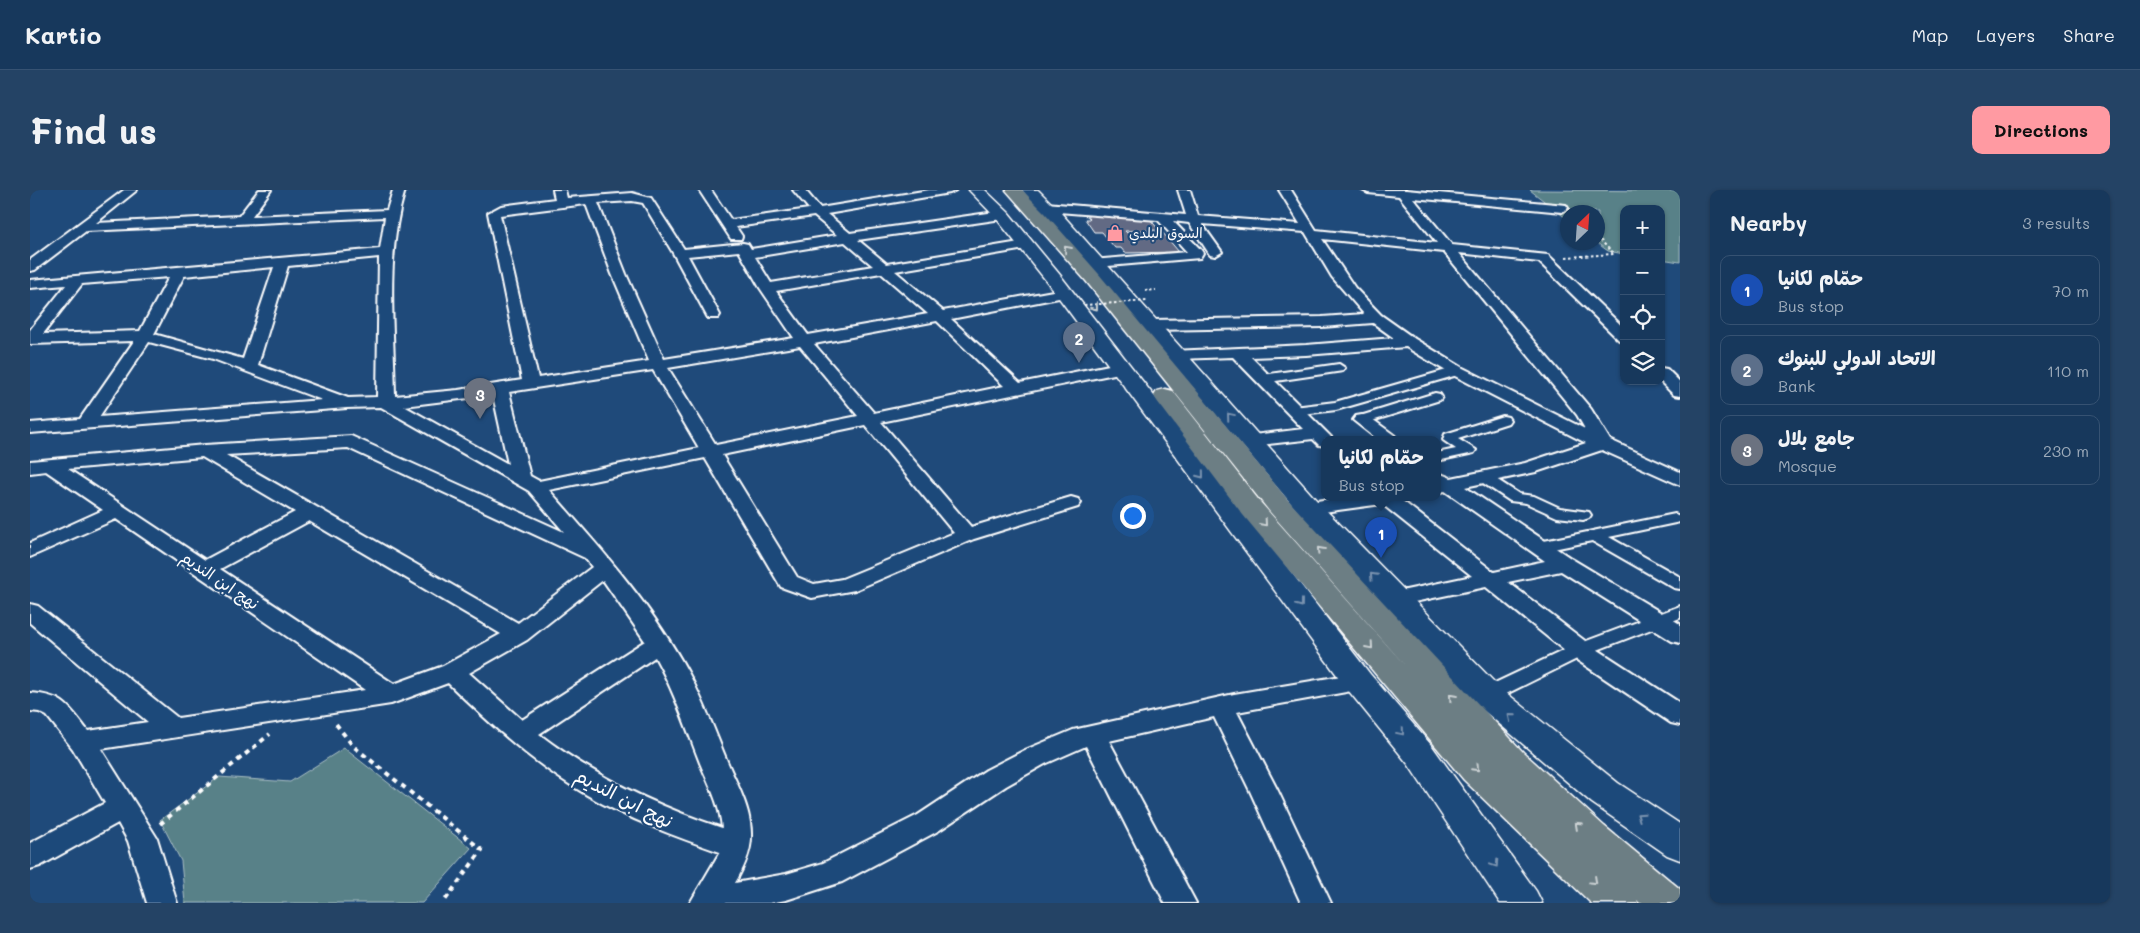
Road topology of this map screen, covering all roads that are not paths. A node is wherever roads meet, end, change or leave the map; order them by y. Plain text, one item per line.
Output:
1 (131, 190) edge
2 (264, 190) edge
3 (399, 190) edge
4 (705, 190) edge
5 (798, 190) edge
6 (950, 190) edge
7 (976, 190) edge
8 (1184, 190) edge
9 (1285, 190) edge
10 (1368, 190) edge
11 (1401, 192) edge
12 (561, 196) edge
13 (1003, 198) edge
14 (1037, 198) edge
15 (591, 200) junction
16 (1560, 208) edge
17 (817, 212) junction
18 (392, 213) junction
19 (1162, 217) junction
20 (243, 219) junction
21 (1193, 219) junction
22 (729, 224) junction
23 (82, 228) junction
24 (1312, 232) junction
25 (848, 238) junction
26 (1026, 245) junction
27 (1448, 247) junction
28 (745, 250) junction
29 (386, 252) junction
30 (1215, 252) dead end
31 (680, 253) junction
32 (282, 262) junction
33 (1097, 263) junction
34 (30, 267) edge
35 (885, 270) junction
36 (179, 272) junction
37 (78, 280) junction
38 (30, 284) edge
39 (767, 288) junction
40 (1074, 299) junction
41 (1150, 313) junction
42 (713, 315) dead end
43 (940, 316) junction
44 (1376, 318) junction
45 (1620, 333) edge
46 (145, 336) junction
47 (803, 340) junction
48 (33, 342) edge
49 (1409, 342) junction
50 (1237, 352) junction
51 (1178, 354) junction
52 (1133, 364) junction
53 (249, 366) junction
54 (659, 366) junction
55 (1339, 368) dead end
56 (1457, 371) junction
57 (1665, 377) edge
58 (1263, 379) junction
59 (531, 384) junction
60 (500, 388) junction
61 (1015, 388) junction
62 (1680, 391) edge
63 (1435, 398) dead end
64 (346, 403) junction
65 (386, 403) junction
66 (1294, 411) junction
67 (868, 420) junction
68 (1362, 420) joint
69 (1503, 420) dead end
70 (85, 425) junction
71 (30, 428) edge
72 (1384, 436) edge
73 (1320, 437) edge
74 (1251, 440) junction
75 (1603, 444) junction
76 (205, 451) junction
77 (710, 452) junction
78 (1441, 456) edge
79 (40, 466) edge
80 (1485, 478) junction
81 (1680, 479) edge
82 (528, 483) junction
83 (1441, 483) edge
84 (1441, 484) edge
85 (1359, 501) edge
86 (1392, 501) edge
87 (1070, 503) dead end
88 (1309, 508) junction
89 (118, 511) junction
90 (310, 512) junction
91 (1583, 515) dead end
92 (1676, 519) dead end
93 (967, 535) junction
94 (1595, 536) junction
95 (1539, 548) junction
96 (30, 551) edge
97 (600, 562) junction
98 (1564, 564) junction
99 (204, 569) junction
100 (1490, 580) junction
101 (1680, 584) edge
102 (1395, 599) junction
103 (30, 611) edge
104 (1680, 612) edge
105 (1657, 622) junction
106 (519, 634) junction
107 (1680, 635) edge
108 (659, 643) junction
109 (1580, 650) junction
110 (452, 672) junction
111 (1359, 682) junction
112 (391, 695) junction
113 (1487, 695) junction
114 (30, 702) edge
115 (1221, 706) junction
116 (1680, 716) edge
117 (173, 728) junction
118 (522, 733) junction
119 (1093, 735) junction
120 (82, 742) junction
121 (123, 806) junction
122 (1680, 844) edge
123 (736, 845) junction
124 (30, 857) edge
125 (705, 902) edge
126 (162, 903) edge
127 (1181, 903) edge
128 (1316, 903) edge
129 (1522, 903) edge
130 (1618, 903) edge
131 (1668, 903) edge

1 - 23 street
2 - 20 street
3 - 18 street
4 - 22 street
5 - 17 street
6 - 17 street
7 - 13 main road
8 - 21 street
9 - 24 street
10 - 11 street
11 - 16 street
11 - 27 street
12 - 15 street
12 - 59 street
13 - 25 street
13 - 26 main road
13 -> 52 main road
131 -> 13 main road
14 - 19 street
14 - 33 main road
15 - 31 street
15 - 54 street
17 - 22 street
17 - 25 street
18 - 20 street
18 - 29 street
19 - 21 street
19 - 33 street
20 - 23 street
21 - 24 street
21 - 30 street
22 - 28 street
23 - 34 street
24 - 27 street
24 - 44 street
25 - 28 street
25 - 35 street
26 - 35 street
26 - 40 main road
27 - 45 street
27 - 75 street
28 - 31 street
28 - 39 street
29 - 32 street
29 - 65 street
31 - 42 street
32 - 36 street
32 - 53 street
33 - 41 main road
35 - 39 street
35 - 43 street
36 - 37 street
36 - 46 street
37 - 38 street
37 - 48 street
39 - 47 street
40 - 43 street
40 - 52 main road
41 - 44 street
41 - 51 main road
43 - 47 street
43 - 61 street
44 - 49 street
46 - 48 street
46 - 53 street
46 - 70 street
47 - 54 street
47 - 67 street
49 - 50 street
49 - 56 street
50 - 51 street
50 - 58 street
74 -> 51 main road
52 - 61 street
52 -> 111 main road
52 -> 130 main road
53 - 64 street
54 - 59 street
54 - 77 street
55 - 58 street
56 - 66 street
56 - 75 street
57 - 62 street
58 - 66 street
59 - 60 street
60 - 65 street
60 - 82 street
61 - 67 street
63 - 68 street
64 - 65 street
64 - 70 street
65 - 82 street
66 - 73 street
67 - 77 street
67 - 93 street
68 - 72 street
69 - 78 street
70 - 71 street
73 - 74 street
74 - 88 main road
75 - 80 street
75 - 81 street
76 - 79 street
76 - 90 street
76 - 97 street
77 - 82 street
77 - 93 street
79 - 89 street, نهج ابن النديم
80 - 83 street
80 - 91 street
82 - 97 street
84 - 95 street
85 - 88 street
86 - 100 street
87 - 93 street
102 -> 88 main road
89 - 96 street
89 - 99 street, نهج ابن النديم
90 - 99 street
90 - 106 street
92 - 94 street
94 - 95 street
94 - 101 street
95 - 98 street
97 - 106 street
97 - 108 street
98 - 100 street
98 - 105 street
99 - 112 street, نهج ابن النديم
100 - 102 street
100 - 109 street
102 - 113 main road
103 - 117 street
104 - 105 street
105 - 107 street
105 - 109 street
106 - 110 street
108 - 118 street
108 - 123 street
109 - 113 street
109 - 116 street
110 - 112 street
110 - 118 street, نهج ابن النديم
111 - 115 street
111 -> 129 main road
112 - 117 street
122 -> 113 main road
114 - 120 street
115 - 119 street
115 - 128 street
117 - 120 street
118 - 123 street, نهج ابن النديم
119 - 125 street
119 - 127 street
120 - 121 street
121 - 124 street
121 - 126 street
123 - 125 street

